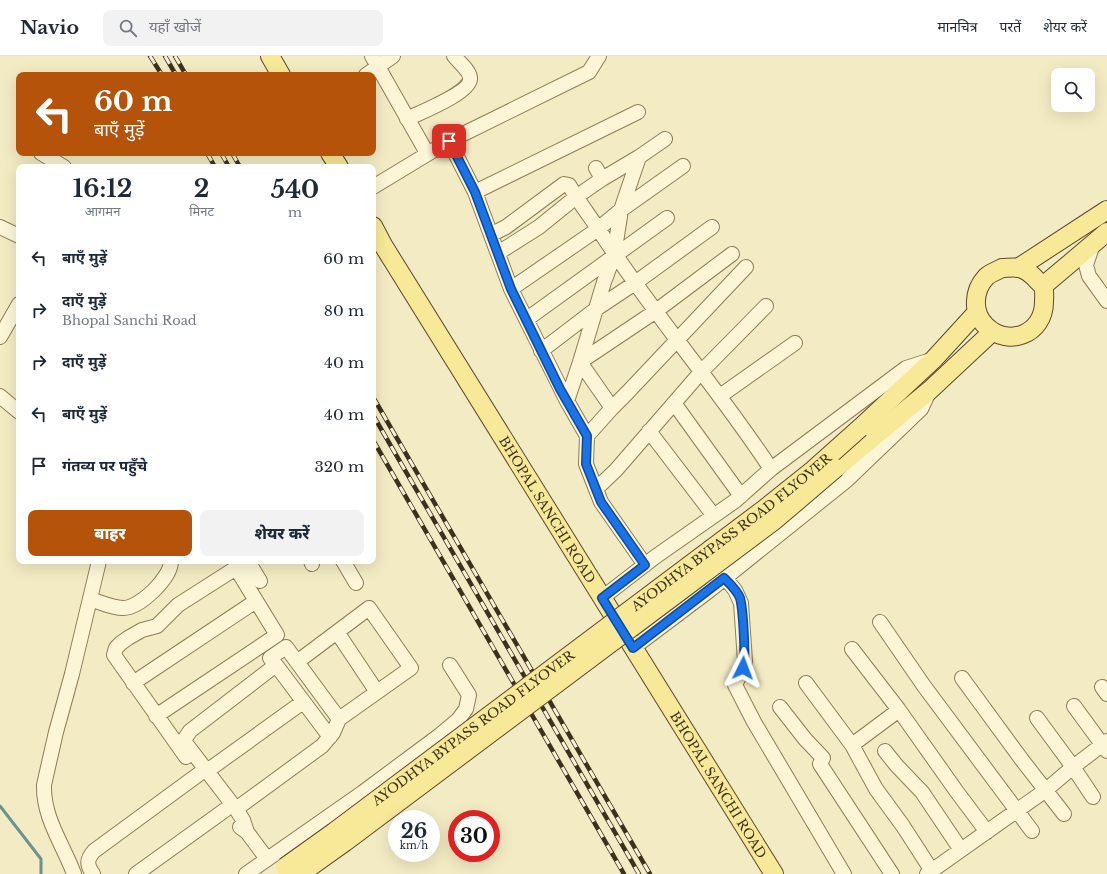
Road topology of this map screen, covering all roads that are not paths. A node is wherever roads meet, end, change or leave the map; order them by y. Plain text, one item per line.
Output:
1 (270, 56) edge
2 (393, 56) edge
3 (454, 56) edge
4 (599, 56) edge
5 (375, 61) edge
6 (279, 72) edge
7 (368, 72) edge
8 (638, 112) dead end
9 (407, 119) junction
10 (665, 139) dead end
11 (449, 141) junction
12 (427, 153) junction
13 (46, 156) edge
14 (639, 157) junction
15 (59, 164) edge
16 (683, 166) dead end
17 (376, 185) edge
18 (475, 192) junction
19 (576, 198) junction
20 (621, 210) junction
21 (1107, 210) edge
22 (667, 218) dead end
23 (0, 227) edge
24 (712, 227) dead end
25 (598, 229) junction
26 (376, 232) edge
27 (1107, 232) edge
28 (492, 234) junction
29 (16, 235) edge
30 (1093, 244) junction
31 (498, 253) junction
32 (732, 254) dead end
33 (614, 255) junction
34 (746, 267) dead end
35 (1018, 268) junction
36 (635, 283) junction
37 (1043, 286) junction
38 (511, 289) junction
39 (1107, 301) edge
40 (766, 306) dead end
41 (16, 309) edge
42 (596, 309) junction
43 (656, 311) junction
44 (527, 320) junction
45 (985, 324) junction
46 (0, 337) edge
47 (678, 341) junction
48 (795, 343) dead end
49 (541, 351) junction
50 (934, 360) junction
51 (580, 362) junction
52 (701, 372) junction
53 (930, 390) junction
54 (0, 396) edge
55 (720, 396) junction
56 (566, 401) junction
57 (674, 403) junction
58 (612, 408) junction
59 (16, 409) edge
60 (649, 431) junction
61 (587, 436) junction
62 (771, 469) junction
63 (596, 489) junction
64 (741, 496) junction
65 (714, 516) junction
66 (98, 564) edge
67 (170, 564) edge
68 (250, 564) edge
69 (345, 564) edge
70 (645, 565) junction
71 (724, 578) junction
72 (260, 581) dead end
73 (356, 583) dead end
74 (602, 598) junction
75 (90, 599) junction
76 (256, 601) junction
77 (880, 622) dead end
78 (337, 632) junction
79 (633, 648) junction
80 (852, 649) dead end
81 (297, 662) junction
82 (450, 664) dead end
83 (276, 665) junction
84 (962, 678) dead end
85 (806, 683) dead end
86 (133, 684) junction
87 (377, 692) junction
88 (303, 702) junction
89 (1074, 706) dead end
90 (780, 707) dead end
91 (899, 710) junction
92 (156, 716) junction
93 (1037, 718) dead end
94 (339, 719) junction
95 (330, 737) junction
96 (852, 745) junction
97 (1105, 745) edge
98 (885, 751) dead end
99 (1073, 767) junction
100 (203, 773) junction
101 (1046, 790) junction
102 (1093, 797) dead end
103 (230, 809) junction
104 (1017, 811) junction
105 (1064, 814) dead end
106 (1032, 830) dead end
107 (987, 832) junction
108 (961, 850) junction
109 (282, 869) edge
110 (929, 872) edge
111 (74, 874) edge
112 (93, 874) edge
113 (136, 874) edge
114 (246, 874) edge
115 (774, 874) edge
116 (844, 874) edge
117 (892, 874) edge

1 - 6 main road
2 - 5 street
3 - 9 street
4 - 11 street
5 - 7 street
5 - 9 street
8 - 18 street
9 - 12 street
10 - 14 street
11 - 12 street
11 - 18 street
12 - 17 street
13 - 15 street
14 - 19 street
14 - 20 street
16 - 20 street
18 - 28 street
19 - 25 street
19 - 28 street
19 - 31 street
20 - 25 street
20 - 33 street
21 - 35 main road
22 - 33 street
23 - 29 street
24 - 36 street
25 - 33 street
25 - 38 street
26 - 74 main road, BHOPAL SANCHI ROAD
27 - 30 main road
28 - 31 street
30 - 37 main road
30 - 39 street
31 - 38 street
32 - 43 street
33 - 36 street
33 - 42 street
33 - 44 street
34 - 47 street
35 - 37 main road
35 - 45 main road
36 - 42 street
36 - 43 street
37 - 45 main road
38 - 44 street
40 - 52 street
41 - 46 street
42 - 49 street
42 - 51 street
43 - 47 street
43 - 51 street
44 - 49 street
45 - 50 main road, AYODHYA BYPASS ROAD FLYOVER
45 - 53 main road, AYODHYA BYPASS ROAD FLYOVER
47 - 52 street
47 - 58 street
48 - 55 street
49 - 56 street
50 - 62 street
50 - 109 main road, AYODHYA BYPASS ROAD FLYOVER, bridge
51 - 56 street
51 - 58 street
52 - 55 street
52 - 57 street
53 - 71 street
53 - 109 main road, AYODHYA BYPASS ROAD FLYOVER, bridge
54 - 59 street
55 - 62 street
56 - 61 street
57 - 60 street
57 - 64 street
58 - 61 street
60 - 63 street
60 - 65 street
61 - 63 street
62 - 64 street
63 - 70 street
64 - 65 street
65 - 70 street
66 - 75 street
67 - 75 street
68 - 72 street
69 - 73 street
70 - 74 street
71 - 79 street
71 - 116 street
74 - 79 main road, BHOPAL SANCHI ROAD
75 - 111 street
76 - 86 street
76 - 86 street
76 - 92 street
77 - 104 street
78 - 81 street
78 - 87 street
78 - 87 street
79 - 115 main road, BHOPAL SANCHI ROAD
80 - 91 street
81 - 83 street
81 - 94 street
82 - 109 street
83 - 88 street
83 - 100 street
84 - 101 street
85 - 96 street
86 - 92 street
87 - 94 street
88 - 95 street
88 - 100 street
89 - 97 street
90 - 117 street
91 - 96 street
91 - 107 street
92 - 100 street
93 - 99 street
94 - 95 street
95 - 103 street
96 - 110 street
97 - 99 street
98 - 108 street
99 - 101 street
99 - 102 street
100 - 103 street
100 - 112 street
101 - 104 street
101 - 105 street
103 - 109 street
103 - 113 street
104 - 106 street
104 - 107 street
107 - 108 street
108 - 110 street
109 - 114 street

